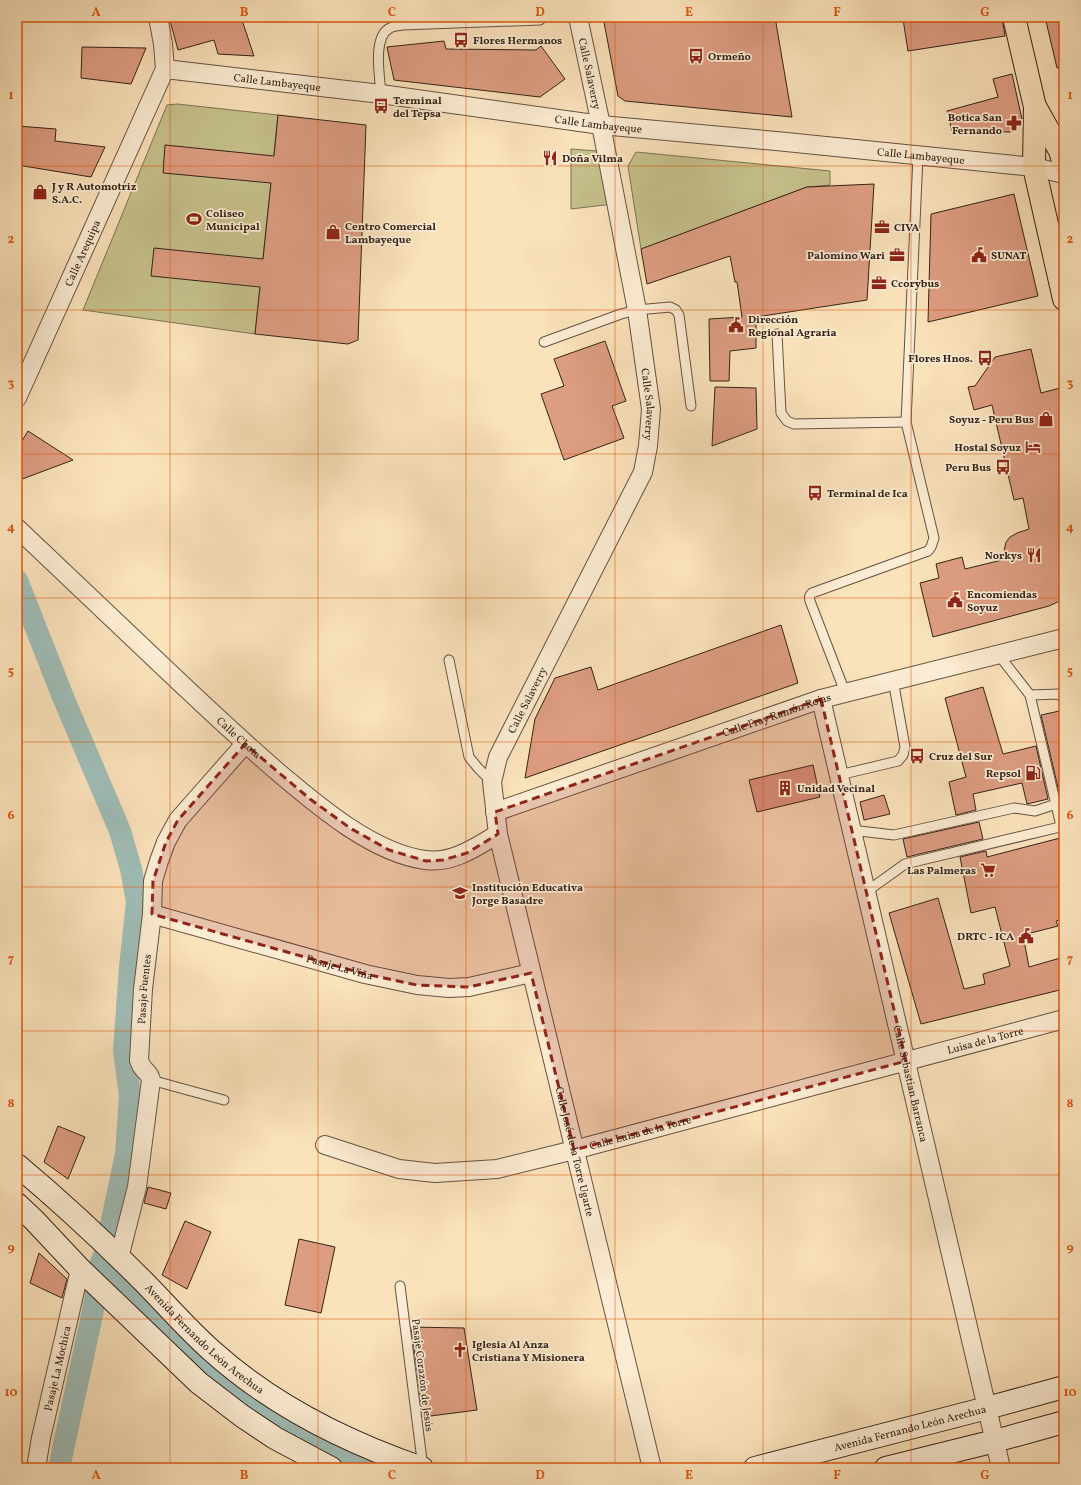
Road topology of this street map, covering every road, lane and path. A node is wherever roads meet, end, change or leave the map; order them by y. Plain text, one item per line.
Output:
1 (158, 17) edge
2 (578, 17) edge
3 (1014, 17) edge
4 (540, 20) dead end
5 (165, 69) junction
6 (380, 94) junction
7 (1035, 107) junction
8 (601, 125) junction
9 (1063, 155) edge
10 (918, 156) junction
11 (1034, 167) junction
12 (1064, 174) edge
13 (1064, 299) edge
14 (637, 310) junction
15 (777, 334) dead end
16 (544, 342) dead end
17 (17, 398) edge
18 (690, 406) dead end
19 (906, 422) junction
20 (17, 528) edge
21 (1064, 638) edge
22 (998, 654) junction
23 (449, 660) dead end
24 (893, 680) junction
25 (845, 692) junction
26 (1030, 695) junction
27 (1062, 695) edge
28 (821, 699) junction
29 (245, 744) junction
30 (839, 775) junction
31 (492, 782) junction
32 (1060, 805) edge
33 (495, 812) junction
34 (1063, 826) edge
35 (852, 830) junction
36 (498, 834) junction
37 (866, 892) junction
38 (152, 914) junction
39 (531, 973) junction
40 (1064, 1019) edge
41 (906, 1061) junction
42 (151, 1080) junction
43 (224, 1100) dead end
44 (325, 1145) dead end
45 (574, 1150) junction
46 (17, 1165) edge
47 (17, 1204) edge
48 (119, 1258) junction
49 (80, 1269) junction
50 (400, 1286) dead end
51 (1064, 1387) edge
52 (987, 1408) junction
53 (1064, 1422) edge
54 (995, 1441) junction
55 (36, 1468) edge
56 (331, 1468) edge
57 (423, 1468) edge
58 (652, 1468) edge
59 (755, 1468) edge
60 (886, 1468) edge
61 (1001, 1468) edge

1 - 5 street, Calle Arequipa
2 - 8 street, Calle Salaverry
3 - 7 main road
4 - 6 lane
5 - 6 street, Calle Lambayeque
5 - 17 street, Calle Arequipa
6 - 8 street, Calle Lambayeque
7 - 9 main road
7 - 11 main road
8 - 10 street, Calle Lambayeque
8 - 14 street, Calle Salaverry
9 - 11 street
10 - 11 street, Calle Lambayeque
10 - 19 lane
11 - 12 street, Calle Lambayeque
11 - 13 main road
14 - 16 lane
14 - 18 lane
14 - 31 street, Calle Salaverry
15 - 19 lane
19 - 25 lane
20 - 29 street, Calle Chota
21 - 22 street, Calle Fray Ramón Rojas
22 - 24 street, Calle Fray Ramón Rojas
22 - 26 lane
23 - 31 lane
24 - 25 street, Calle Fray Ramón Rojas
24 - 30 lane
25 - 28 street, Calle Fray Ramón Rojas
26 - 27 lane
26 - 32 lane
28 - 30 street, Calle Sebastian Barranca
28 - 33 street, Calle Fray Ramón Rojas
29 - 36 street, Calle Chota
29 - 38 street, Pasaje Fuentes
30 - 35 street, Calle Sebastian Barranca
31 - 33 street, Calle Salaverry
32 - 34 lane
32 - 35 lane
33 - 36 street, Calle Salaverry
34 - 37 lane
35 - 37 street, Calle Sebastian Barranca
36 - 39 street, Calle José de la Torre Ugarte
37 - 41 street, Calle Sebastian Barranca
38 - 39 street, Pasaje La Viña
38 - 42 street, Pasaje Fuentes
39 - 45 street, Calle José de la Torre Ugarte
40 - 41 street, Luisa de la Torre
41 - 45 street, Calle Luisa de la Torre
41 - 52 street, Calle Sebastian Barranca
42 - 43 lane
42 - 48 street
44 - 45 street, Calle Luisa de la Torre
45 - 58 street, Calle José de la Torre Ugarte
46 - 48 main road, Avenida Fernando León Arechua
47 - 49 main road
48 - 57 main road, Avenida Fernando León Arechua
49 - 55 street, Pasaje La Mochica
49 - 56 main road
50 - 57 lane, Pasaje Corazón de Jesús
51 - 52 main road, Avenida Fernando León Arechua
52 - 54 street, Calle Sebastian Barranca
52 - 59 main road, Avenida Fernando León Arechua
53 - 54 main road
54 - 60 main road
54 - 61 street, Calle Sebastian Barranca

